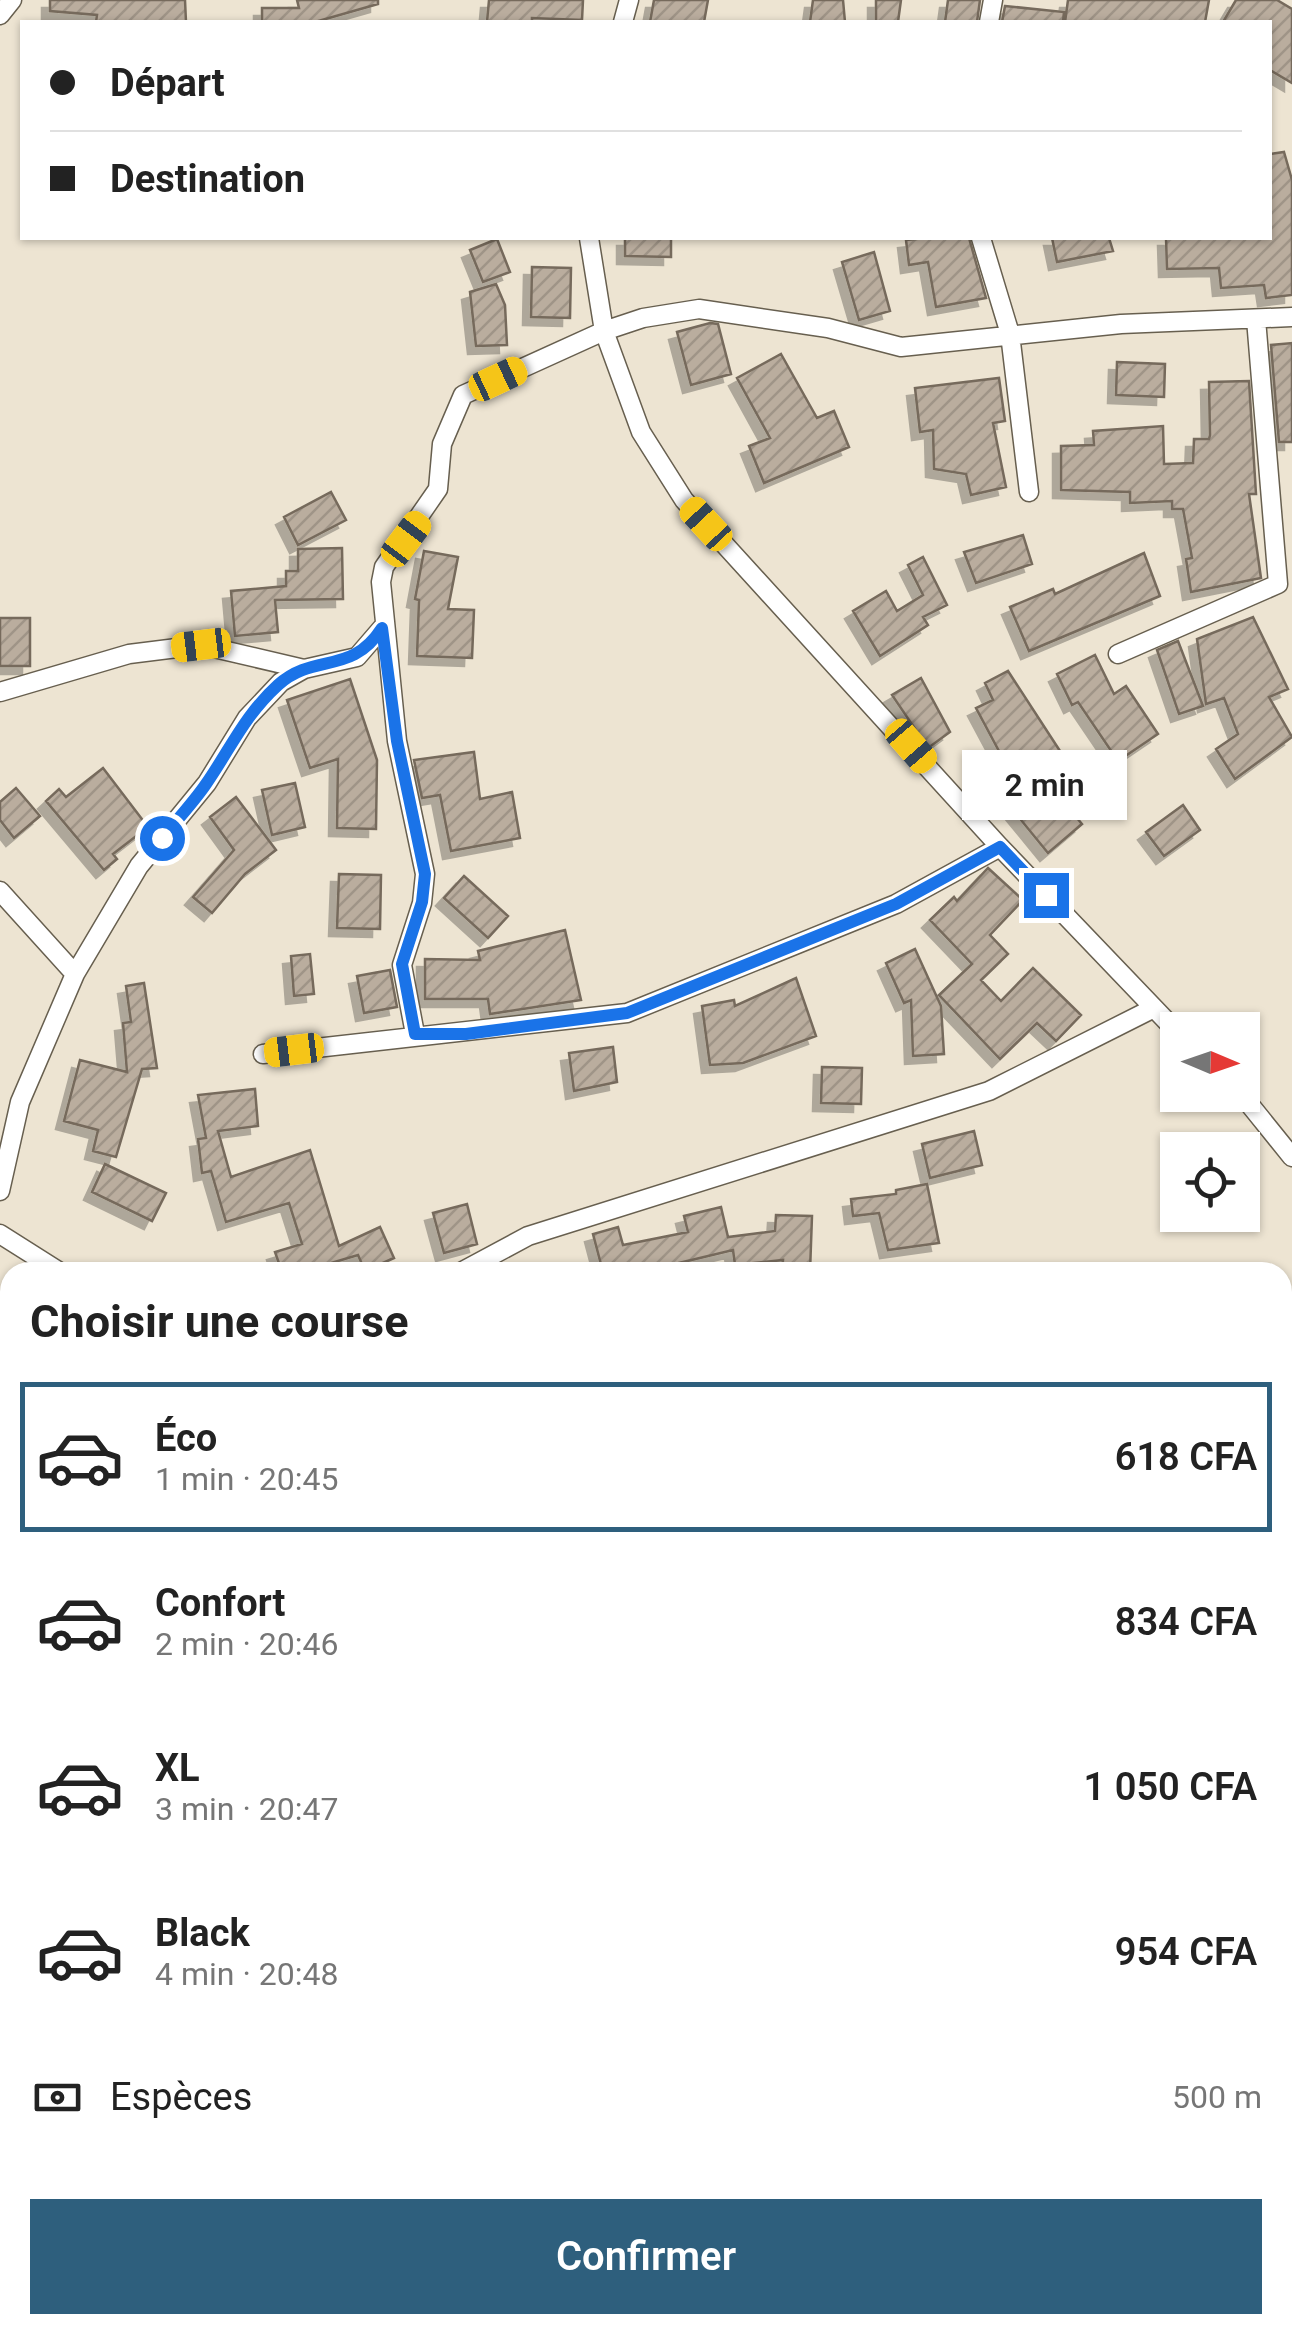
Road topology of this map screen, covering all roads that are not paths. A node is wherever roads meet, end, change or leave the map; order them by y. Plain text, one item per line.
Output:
1 (12, 0) edge
2 (0, 15) edge
3 (589, 240) edge
4 (983, 240) edge
5 (1292, 317) edge
6 (1256, 318) junction
7 (604, 331) junction
8 (1010, 334) junction
9 (1028, 492) dead end
10 (382, 628) junction
11 (1118, 654) dead end
12 (304, 670) junction
13 (0, 692) edge
14 (1000, 847) junction
15 (0, 891) edge
16 (75, 974) junction
17 (1152, 1009) junction
18 (1160, 1016) edge
19 (415, 1034) junction
20 (263, 1054) dead end
21 (1256, 1112) edge
22 (1292, 1157) edge
23 (0, 1191) edge
24 (0, 1234) edge
25 (44, 1262) edge
26 (480, 1262) edge

1 - 2 street
3 - 7 street
4 - 8 street
5 - 6 street
6 - 8 street
6 - 11 street
7 - 8 street
7 - 10 street
7 - 14 street
8 - 9 street
10 - 12 street
10 - 19 street
12 - 13 street
12 - 16 street
14 - 17 street
14 - 19 street
15 - 16 street
16 - 23 street
17 - 18 street
17 - 26 street
19 - 20 street
21 - 22 street
24 - 25 street

